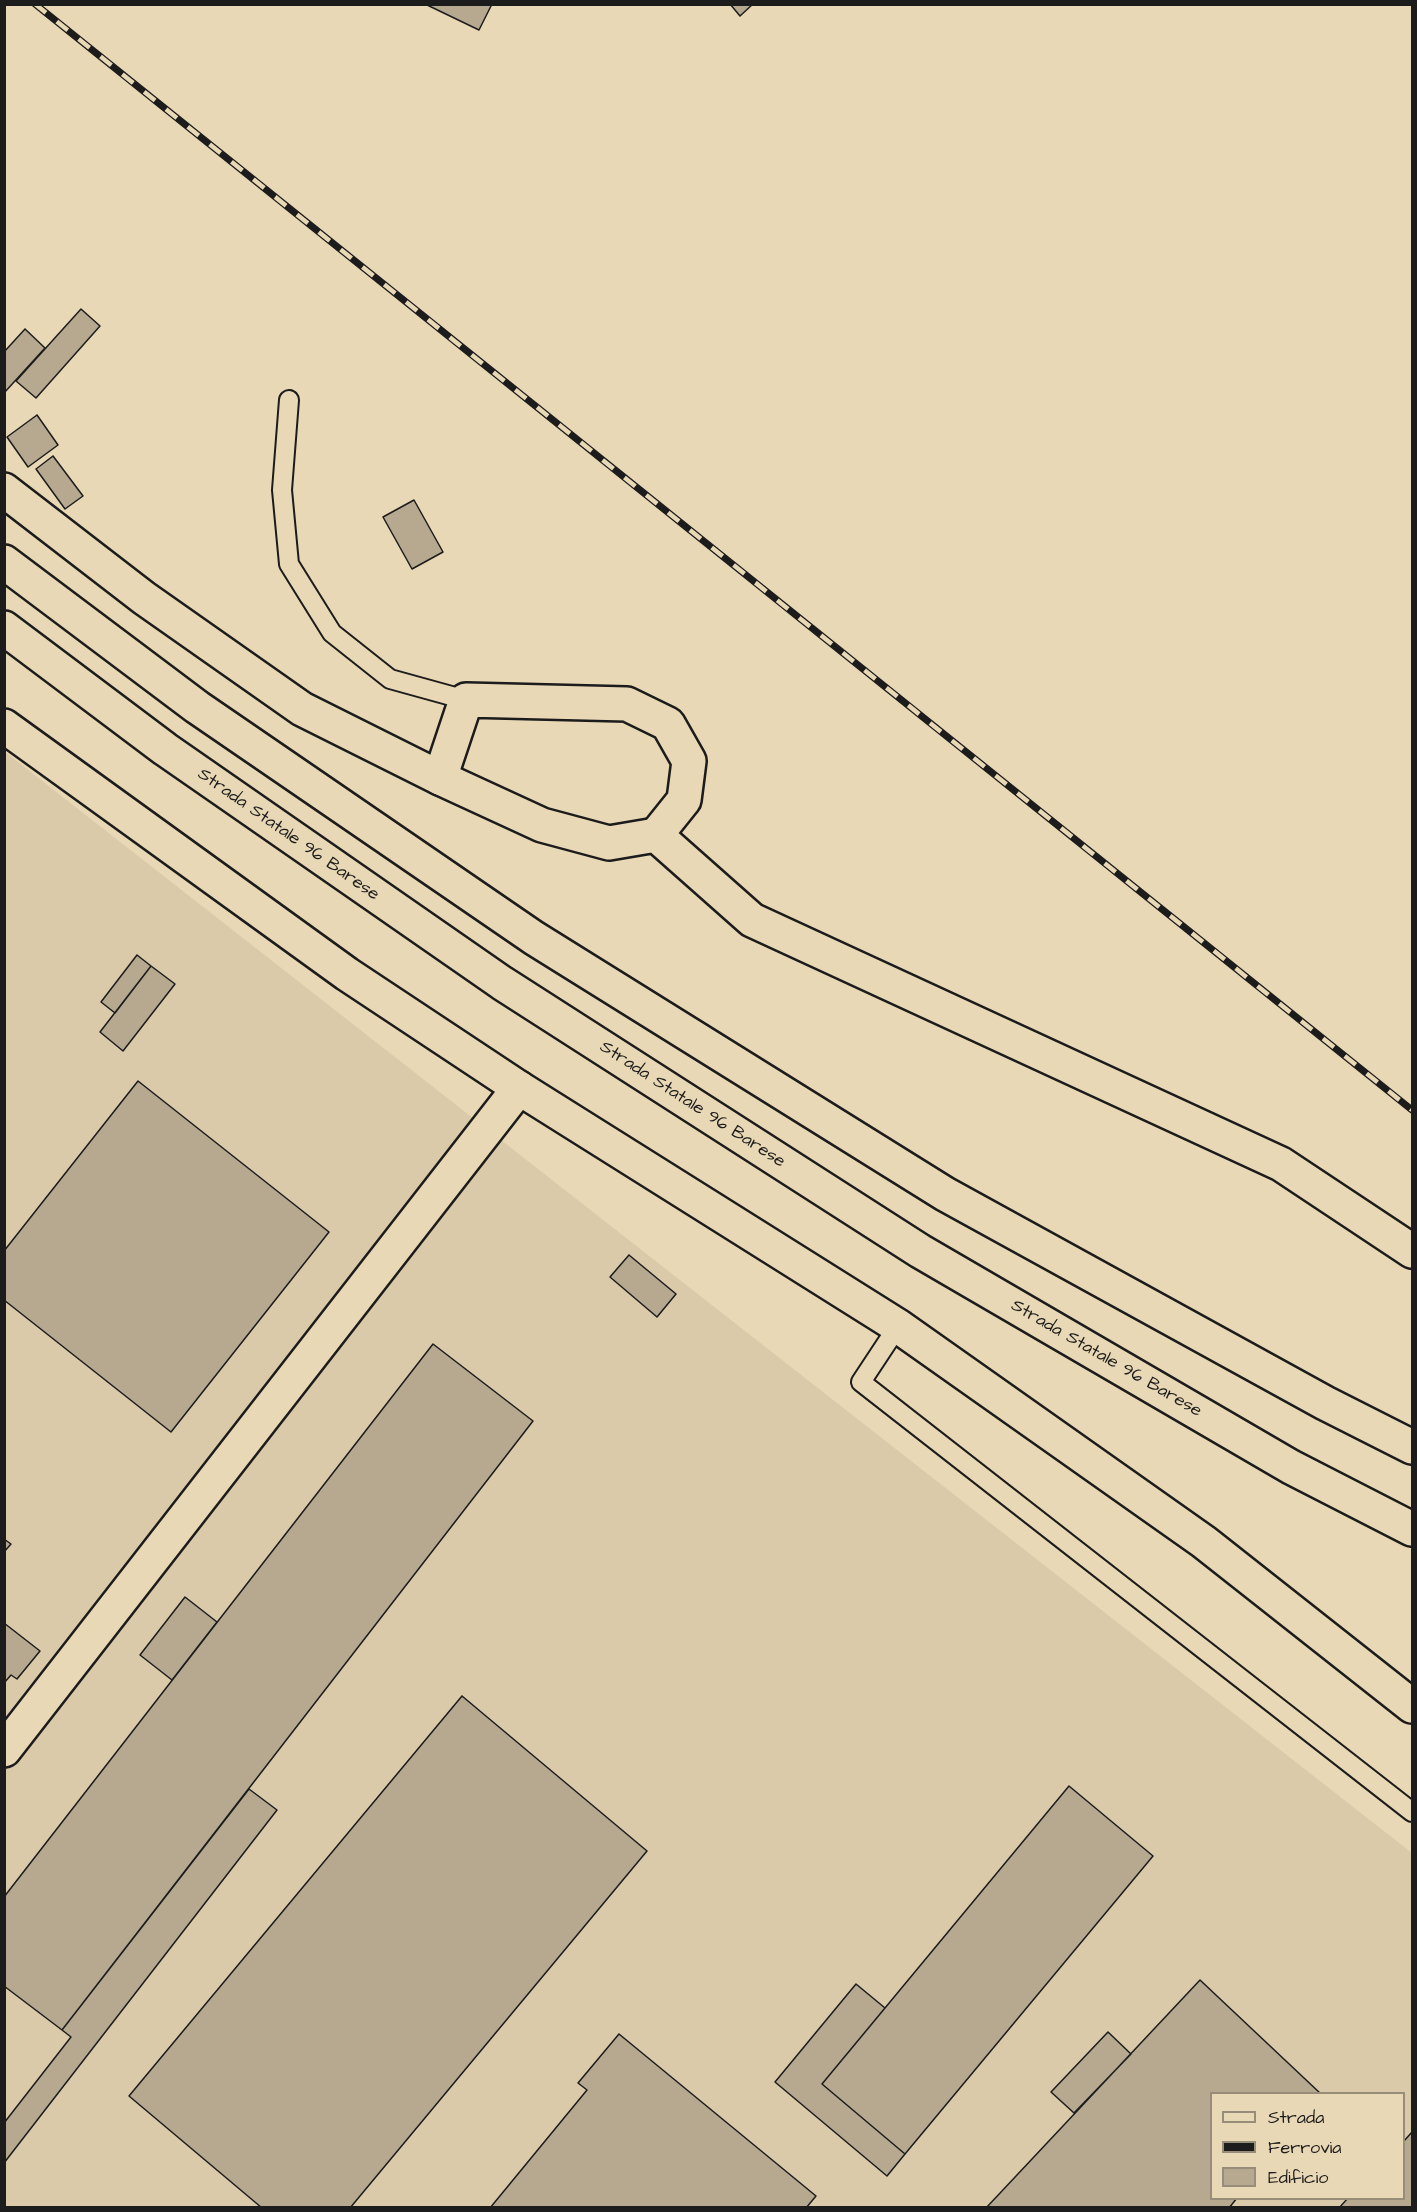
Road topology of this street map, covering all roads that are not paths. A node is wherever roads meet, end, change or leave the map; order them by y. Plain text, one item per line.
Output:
1 (289, 400) dead end
2 (4, 490) edge
3 (4, 562) edge
4 (4, 628) edge
5 (466, 700) junction
6 (4, 726) edge
7 (440, 778) junction
8 (656, 835) junction
9 (519, 1088) junction
10 (1413, 1251) edge
11 (898, 1326) junction
12 (1413, 1447) edge
13 (1413, 1529) edge
14 (1413, 1706) edge
15 (4, 1750) edge
16 (1413, 1812) edge

1 - 5 lane
2 - 7 main road
3 - 12 main road
4 - 13 main road, Strada Statale 96 Barese
5 - 7 main road
5 - 8 main road
6 - 9 main road
7 - 8 main road
8 - 10 main road
9 - 11 main road
9 - 15 main road
11 - 14 main road
11 - 16 lane

